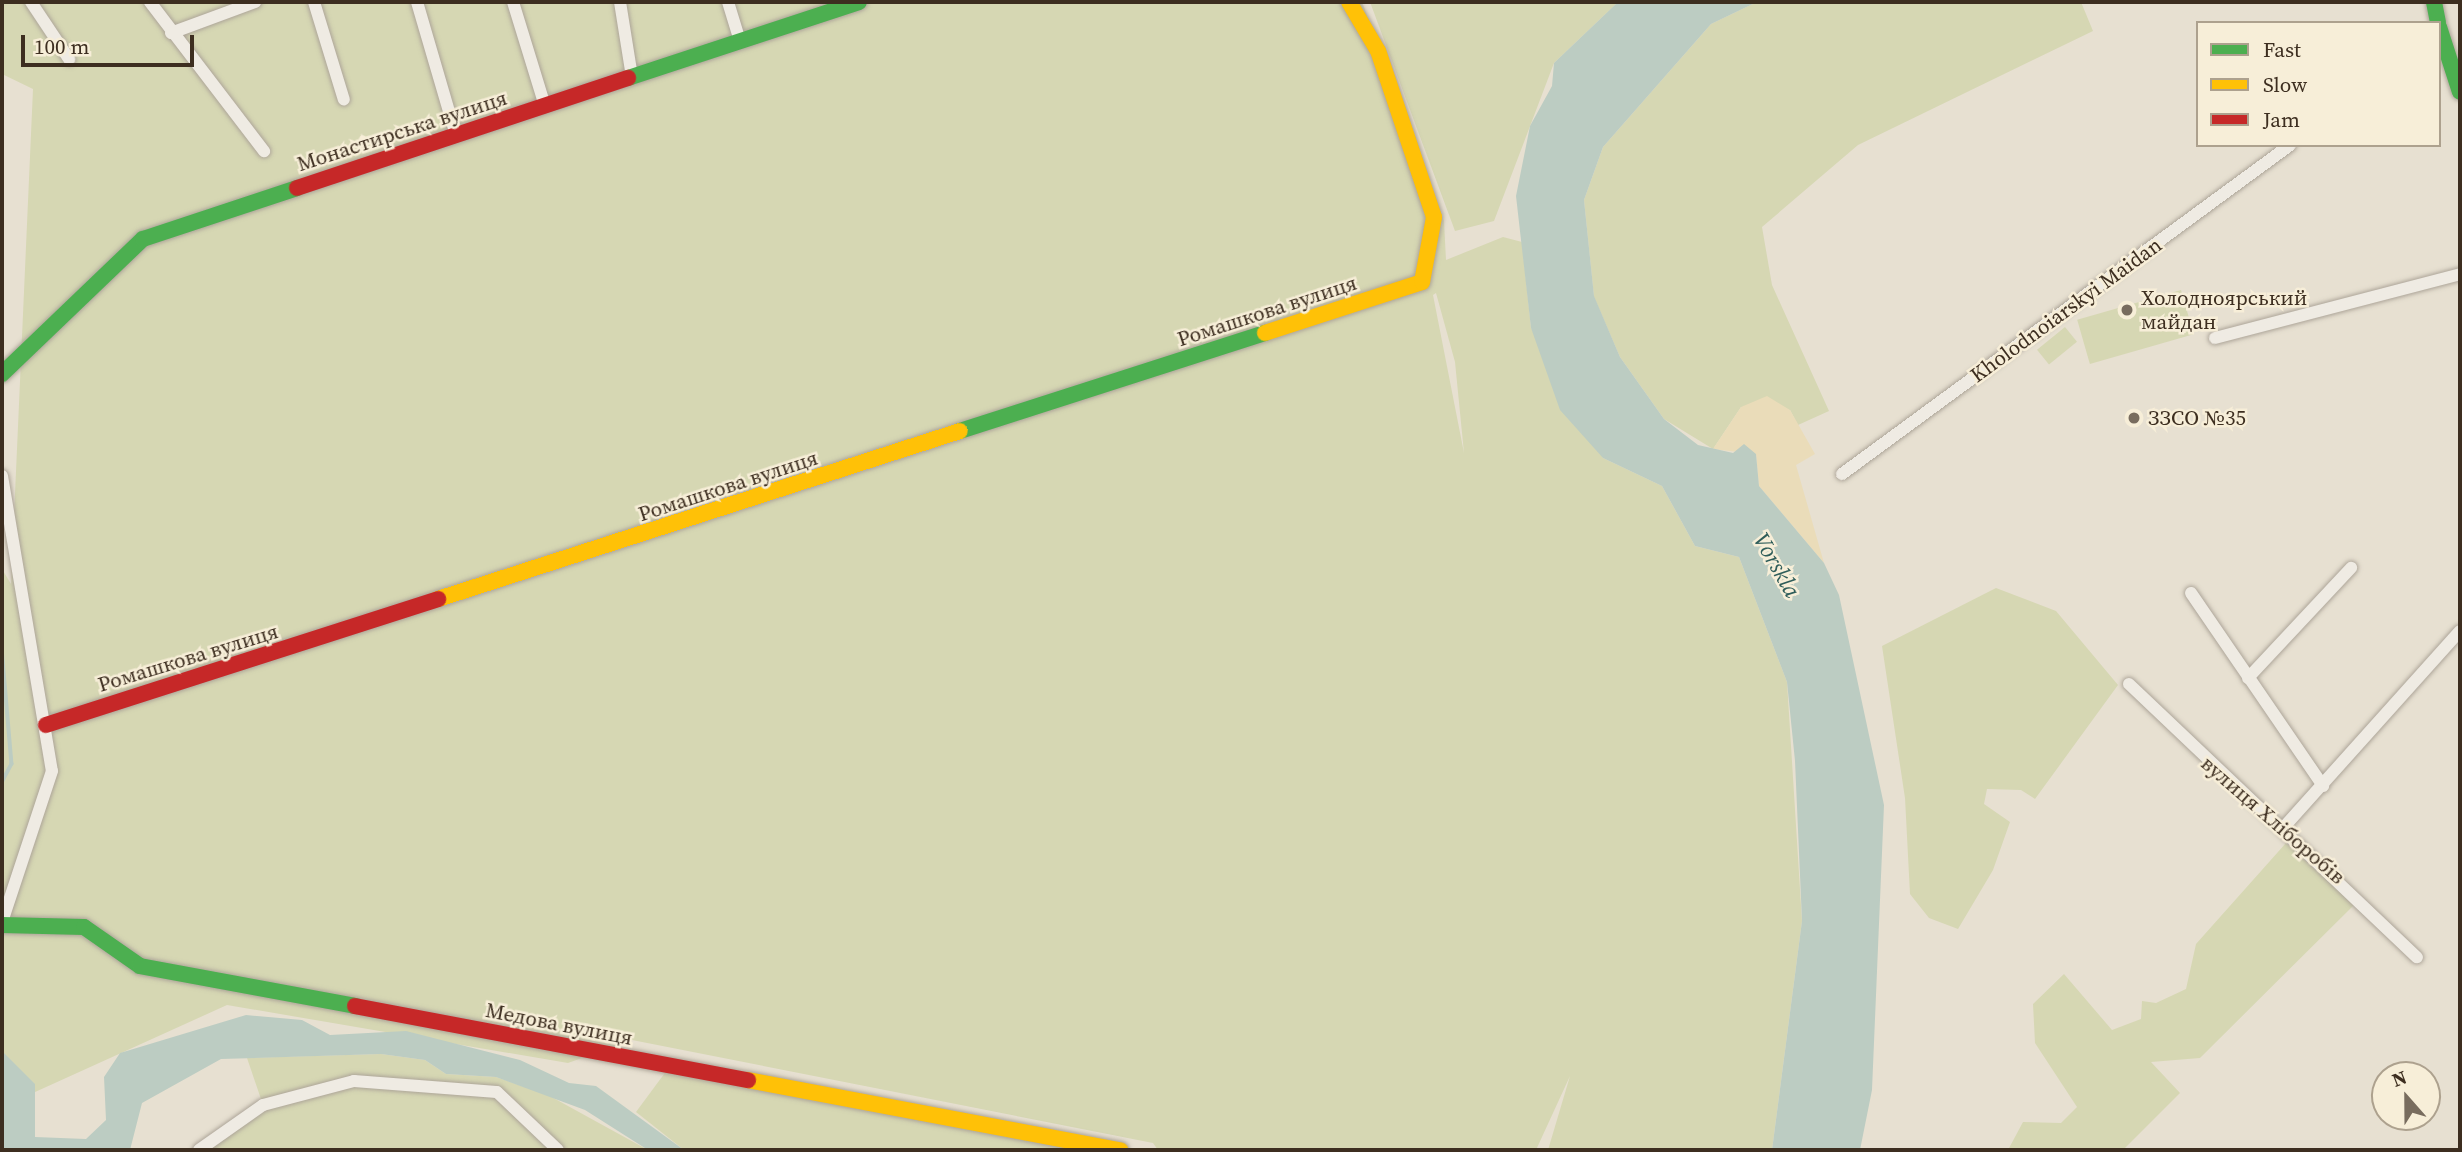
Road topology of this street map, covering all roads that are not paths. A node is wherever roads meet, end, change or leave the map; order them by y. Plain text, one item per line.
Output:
1 (31, 2) edge
2 (150, 2) edge
3 (255, 2) edge
4 (314, 2) edge
5 (416, 2) edge
6 (513, 2) edge
7 (620, 2) edge
8 (728, 2) edge
9 (859, 2) edge
10 (1349, 2) edge
11 (2434, 2) edge
12 (835, 6) edge
13 (2438, 21) edge
14 (171, 33) junction
15 (740, 41) junction
16 (2441, 46) edge
17 (69, 59) dead end
18 (632, 77) junction
19 (2460, 92) edge
20 (344, 100) dead end
21 (545, 106) junction
22 (457, 135) junction
23 (2287, 147) edge
24 (264, 151) dead end
25 (2460, 274) edge
26 (2215, 338) dead end
27 (2, 374) edge
28 (1842, 474) dead end
29 (2, 476) edge
30 (2351, 568) dead end
31 (2191, 593) dead end
32 (2460, 631) edge
33 (2248, 678) junction
34 (2129, 684) dead end
35 (46, 725) junction
36 (2323, 786) junction
37 (2284, 827) junction
38 (2, 923) edge
39 (2417, 957) dead end
40 (199, 1150) edge
41 (558, 1150) edge
42 (1119, 1150) edge

1 - 17 street
2 - 14 street
3 - 14 street
4 - 20 street
5 - 22 street
6 - 21 street
7 - 18 street
8 - 15 street
9 - 12 street, Монастирська вулиця
10 - 35 street, Ромашкова вулиця
11 - 13 street
12 - 15 street, Монастирська вулиця
14 - 24 street
15 - 18 street, Монастирська вулиця
16 - 19 street
18 - 21 street, Монастирська вулиця
21 - 22 street, Монастирська вулиця
22 - 27 street, Монастирська вулиця
23 - 28 street, Kholodnoiarskyi Maidan
25 - 26 street
29 - 35 street
30 - 33 street
31 - 33 street
32 - 36 street
33 - 36 street
34 - 37 street, вулиця Хліборобів
35 - 38 street
36 - 37 street
37 - 39 street, вулиця Хліборобів
38 - 42 street, Медова вулиця
40 - 41 street

